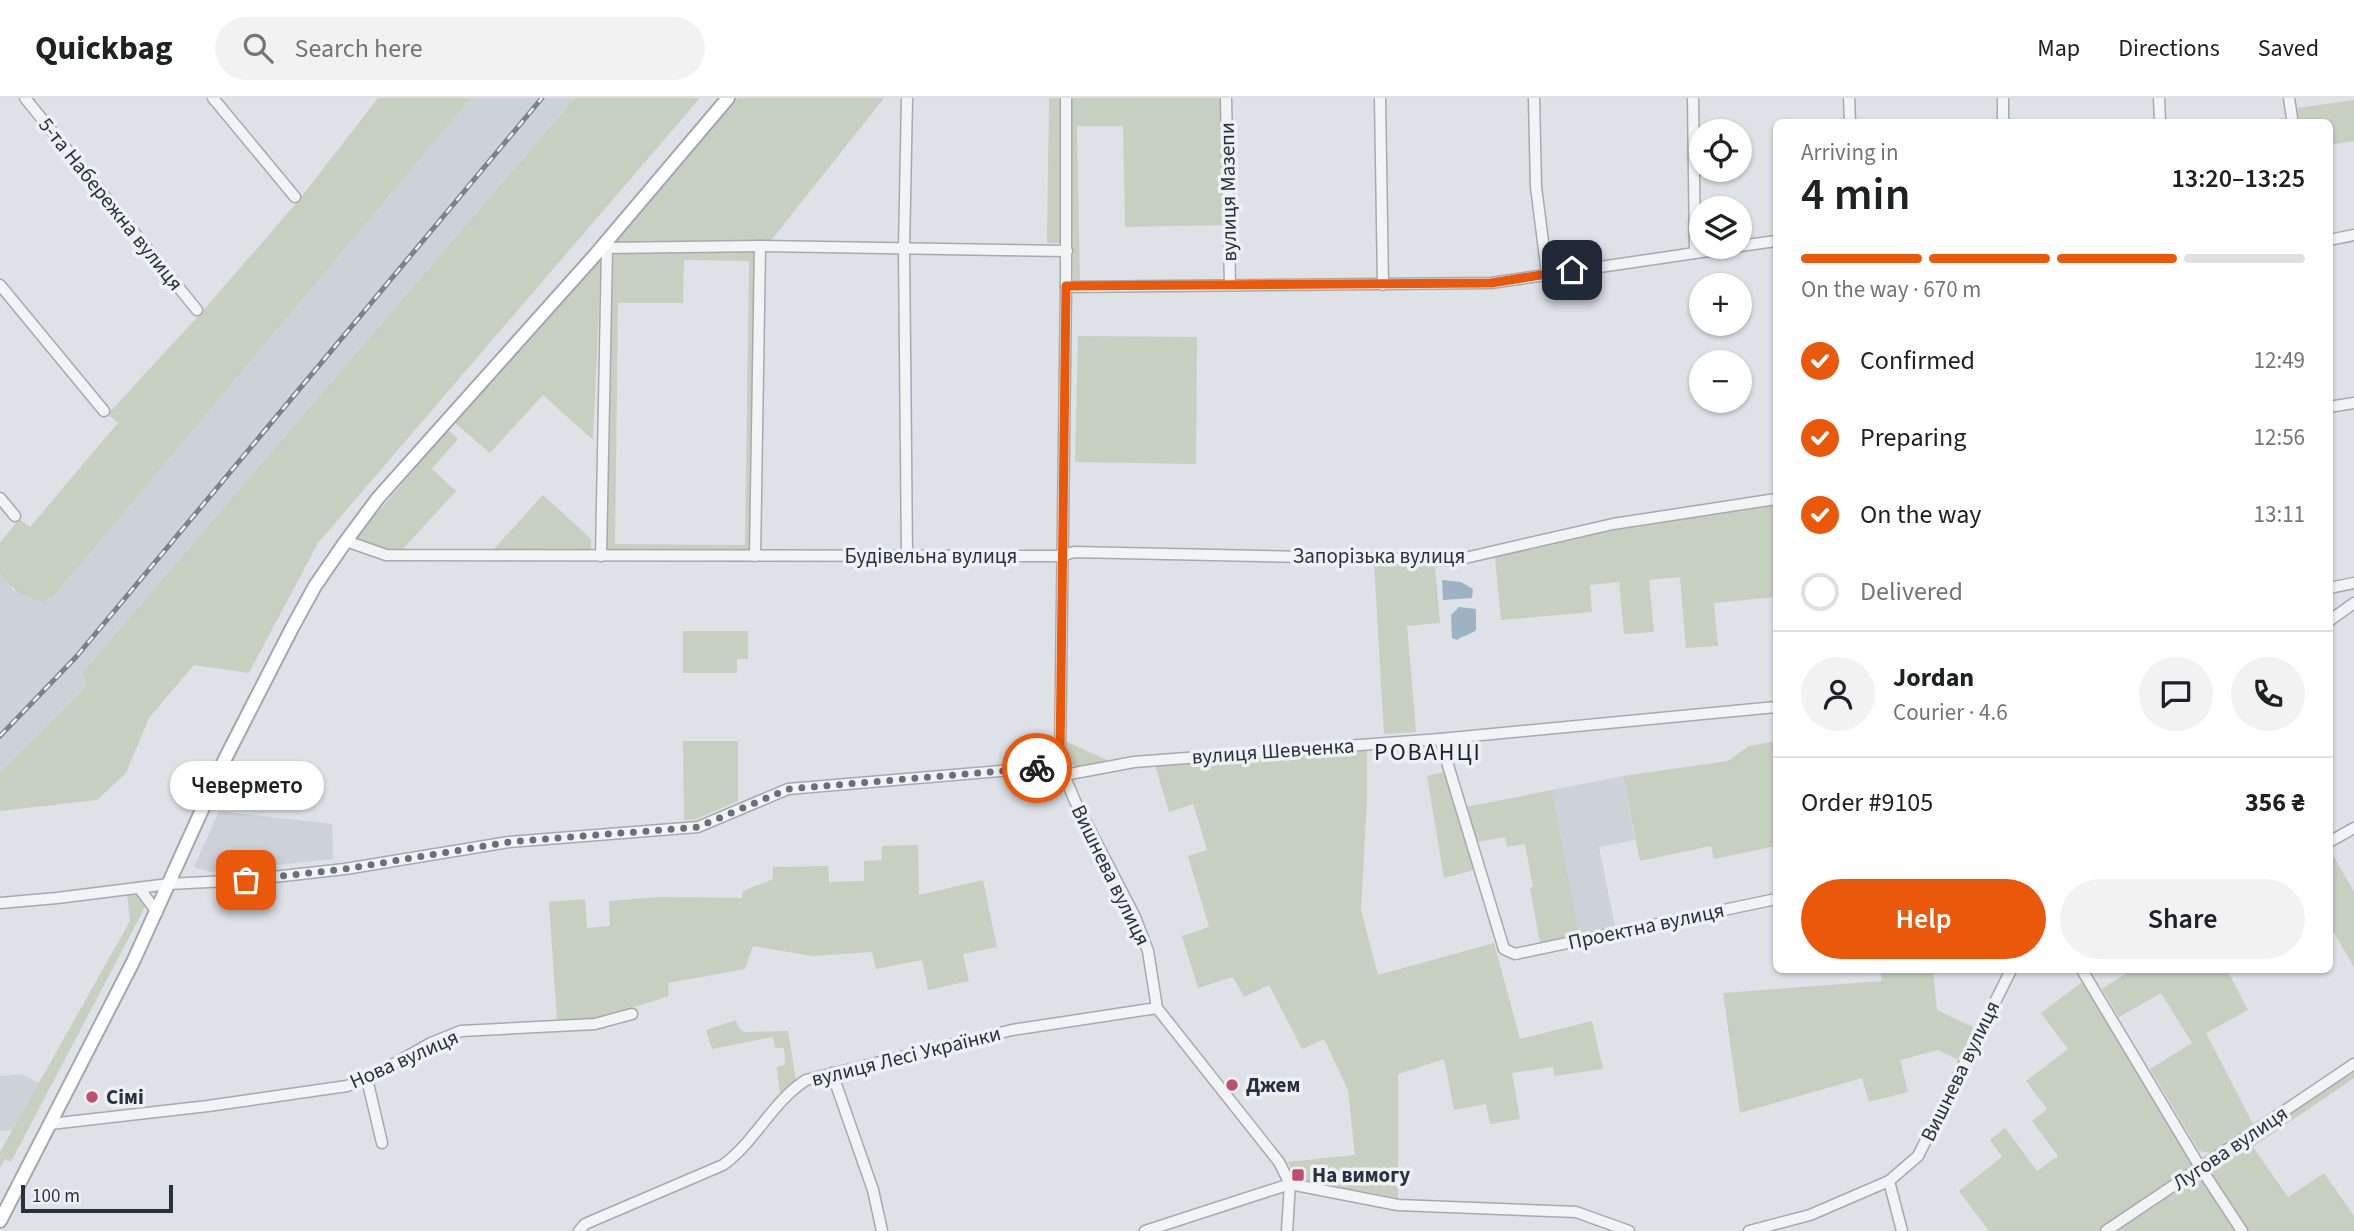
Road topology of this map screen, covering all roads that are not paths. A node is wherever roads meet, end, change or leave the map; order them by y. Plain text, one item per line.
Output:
1 (25, 98) edge
2 (213, 98) edge
3 (728, 98) edge
4 (907, 98) edge
5 (1066, 98) edge
6 (1226, 98) edge
7 (1380, 98) edge
8 (1534, 98) edge
9 (1693, 98) edge
10 (1849, 98) edge
11 (2003, 98) edge
12 (2159, 98) edge
13 (2288, 98) edge
14 (2292, 118) dead end
15 (1850, 119) edge
16 (2003, 119) edge
17 (2160, 119) edge
18 (1694, 196) edge
19 (295, 197) dead end
20 (2354, 235) edge
21 (2333, 239) edge
22 (1773, 241) edge
23 (1752, 244) edge
24 (760, 246) junction
25 (904, 249) junction
26 (601, 251) junction
27 (1066, 251) junction
28 (1689, 254) edge
29 (1547, 273) junction
30 (0, 285) edge
31 (1230, 285) junction
32 (1383, 285) junction
33 (1066, 286) junction
34 (197, 310) dead end
35 (2354, 403) edge
36 (2333, 406) edge
37 (104, 411) dead end
38 (0, 498) edge
39 (1773, 499) edge
40 (15, 516) dead end
41 (346, 541) junction
42 (601, 556) junction
43 (755, 556) junction
44 (907, 556) junction
45 (1061, 556) junction
46 (2354, 583) edge
47 (2333, 587) edge
48 (2354, 603) edge
49 (2333, 618) edge
50 (1773, 706) edge
51 (1440, 738) junction
52 (1064, 775) junction
53 (2354, 828) edge
54 (2333, 840) edge
55 (169, 884) junction
56 (139, 888) junction
57 (1773, 899) edge
58 (0, 902) edge
59 (157, 912) junction
60 (2010, 973) edge
61 (2084, 973) edge
62 (1157, 1009) junction
63 (632, 1014) dead end
64 (2354, 1064) edge
65 (832, 1073) junction
66 (367, 1079) junction
67 (50, 1124) junction
68 (382, 1143) dead end
69 (2200, 1167) junction
70 (1889, 1181) junction
71 (1290, 1184) junction
72 (0, 1222) edge
73 (579, 1231) edge
74 (881, 1231) edge
75 (1145, 1231) edge
76 (1287, 1231) edge
77 (1629, 1231) edge
78 (1749, 1231) edge
79 (1902, 1231) edge
80 (2106, 1231) edge
81 (2242, 1231) edge

1 - 34 street, 5-та Набережна вулиця
2 - 19 street
3 - 26 main road
4 - 25 street
5 - 27 street
6 - 31 street, вулиця Мазепи
7 - 32 street
8 - 29 street
9 - 18 street
10 - 15 street
11 - 16 street
12 - 17 street
13 - 14 street
20 - 21 street
22 - 23 street
24 - 25 street
24 - 26 street
24 - 43 street
25 - 27 street
25 - 44 street
26 - 41 main road
26 - 42 street
27 - 33 street
28 - 29 street
29 - 32 street
30 - 37 street
31 - 32 street
31 - 33 street
33 - 45 street
35 - 36 street
38 - 40 street
39 - 45 street, Запорізька вулиця
41 - 42 street, Будівельна вулиця
41 - 55 main road
42 - 43 street, Будівельна вулиця
43 - 44 street, Будівельна вулиця
44 - 45 street, Будівельна вулиця
45 - 52 street, Вишнева вулиця
46 - 47 street
48 - 49 street
50 - 51 street, вулиця Шевченка
51 - 52 street, вулиця Шевченка
51 - 57 street, Проектна вулиця
52 - 55 street
52 - 62 street, Вишнева вулиця
53 - 54 street
55 - 56 street
55 - 59 main road
56 - 58 street
56 - 59 street
59 - 67 main road
60 - 70 street, Вишнева вулиця
61 - 69 street
62 - 65 street, вулиця Лесі Українки
62 - 71 street, Вишнева вулиця
63 - 66 street, Нова вулиця
64 - 69 street, Лугова вулиця
65 - 73 street, вулиця Лесі Українки
65 - 74 street
66 - 67 street, Нова вулиця
66 - 68 street
67 - 72 main road
69 - 80 street, Лугова вулиця
69 - 81 street
70 - 78 street, Вишнева вулиця
70 - 79 street
71 - 75 street
71 - 76 street
71 - 77 street

